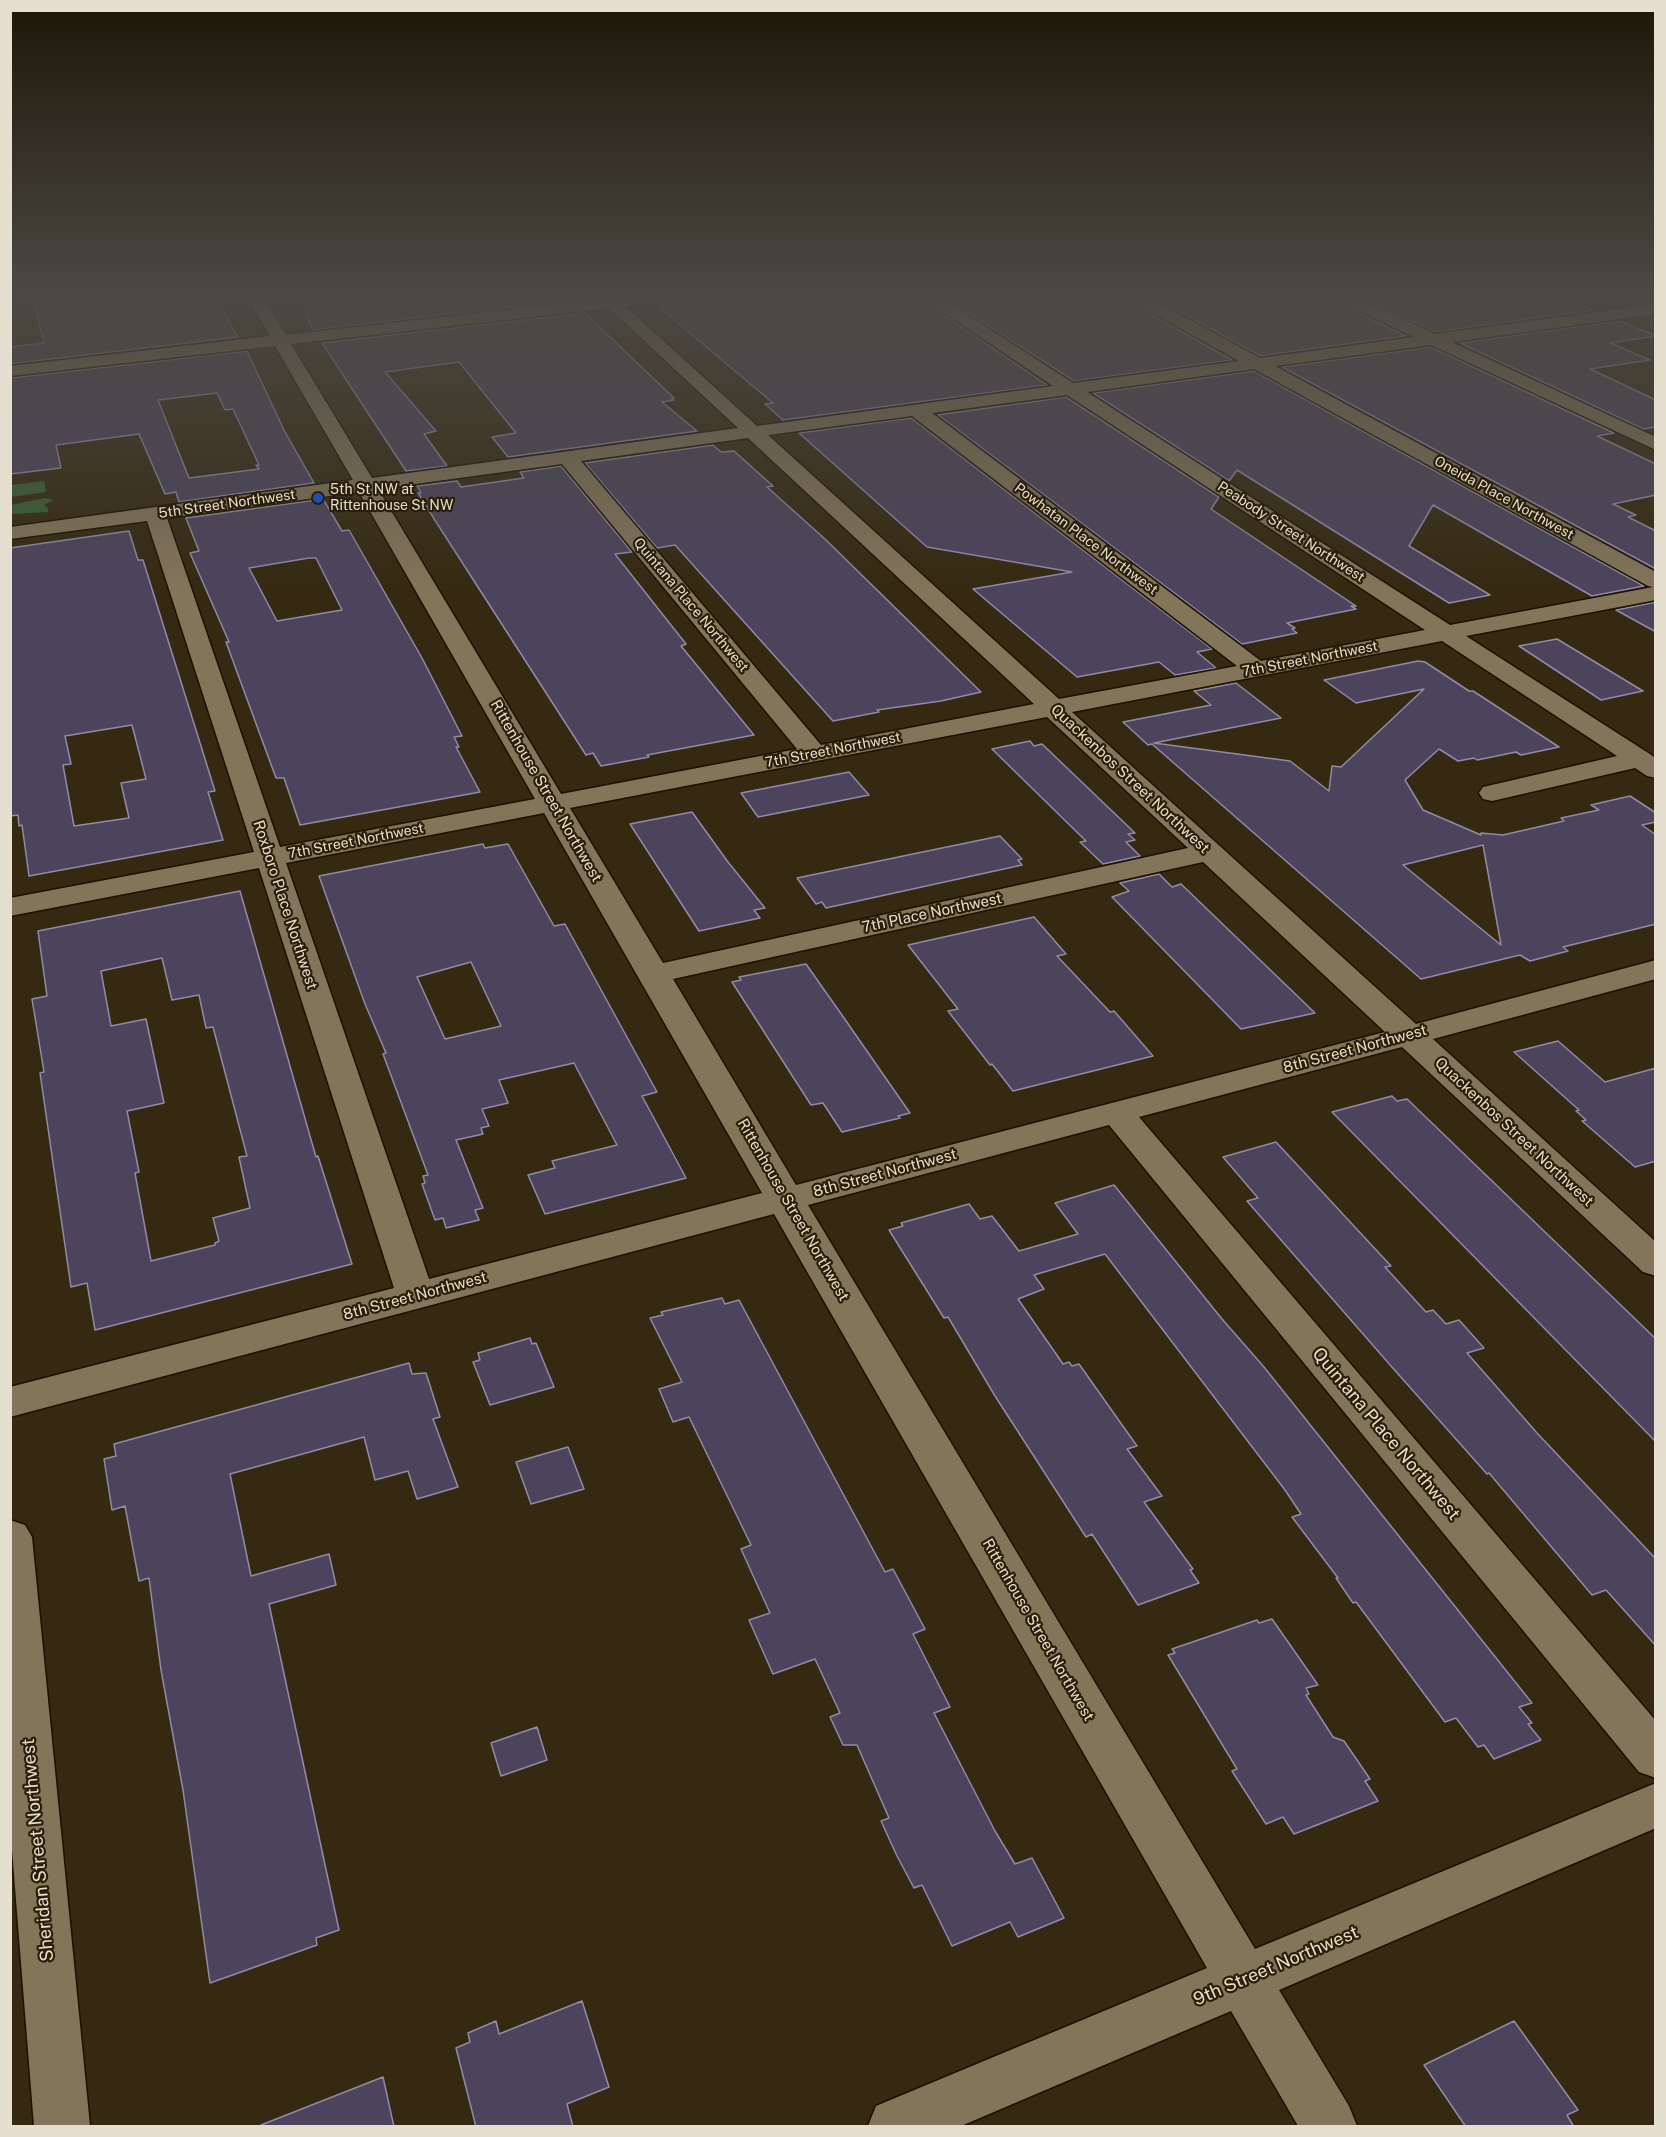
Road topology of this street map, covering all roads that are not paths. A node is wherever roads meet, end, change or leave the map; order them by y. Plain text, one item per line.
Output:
1 (313, 395) edge
2 (712, 395) edge
3 (1023, 395) edge
4 (1080, 395) edge
5 (1315, 395) edge
6 (1549, 395) edge
7 (916, 410) junction
8 (1656, 427) edge
9 (753, 432) junction
10 (1628, 432) junction
11 (1656, 444) edge
12 (567, 457) junction
13 (366, 484) junction
14 (155, 513) junction
15 (10, 533) edge
16 (1656, 581) edge
17 (1656, 593) edge
18 (1446, 633) junction
19 (1256, 669) junction
20 (1053, 708) junction
21 (814, 753) junction
22 (1647, 764) edge
23 (1492, 794) dead end
24 (554, 803) junction
25 (1210, 852) junction
26 (270, 857) junction
27 (10, 907) edge
28 (1656, 969) edge
29 (654, 974) junction
30 (1408, 1035) junction
31 (1116, 1112) junction
32 (786, 1199) junction
33 (1656, 1263) edge
34 (416, 1296) junction
35 (10, 1402) edge
36 (10, 1537) edge
37 (1656, 1757) edge
38 (1656, 1805) edge
39 (1243, 1980) junction
40 (62, 2127) edge
41 (896, 2127) edge
42 (1329, 2127) edge

1 - 13 street, Rittenhouse Street Northwest
2 - 9 street, Quackenbos Street Northwest
3 - 7 street, 5th Street Northwest
4 - 18 street, Peabody Street Northwest
5 - 16 street, Oneida Place Northwest
6 - 10 street
7 - 9 street, 5th Street Northwest
7 - 19 street, Powhatan Place Northwest
8 - 10 street
9 - 12 street, 5th Street Northwest
9 - 20 street, Quackenbos Street Northwest
10 - 11 street
12 - 13 street, 5th Street Northwest
12 - 21 street, Quintana Place Northwest
13 - 14 street, 5th Street Northwest
13 - 24 street, Rittenhouse Street Northwest
14 - 15 street, 5th Street Northwest
14 - 26 street, Roxboro Place Northwest
17 - 18 street, 7th Street Northwest
18 - 19 street, 7th Street Northwest
18 - 22 street, Peabody Street Northwest
19 - 20 street, 7th Street Northwest
20 - 21 street, 7th Street Northwest
20 - 25 street, Quackenbos Street Northwest
21 - 24 street, 7th Street Northwest
22 - 23 street
24 - 26 street, 7th Street Northwest
24 - 29 street, Rittenhouse Street Northwest
25 - 29 street, 7th Place Northwest
25 - 30 street, Quackenbos Street Northwest
26 - 27 street, 7th Street Northwest
26 - 34 street, Roxboro Place Northwest
28 - 30 street, 8th Street Northwest
29 - 32 street, Rittenhouse Street Northwest
30 - 31 street, 8th Street Northwest
30 - 33 street, Quackenbos Street Northwest
31 - 32 street, 8th Street Northwest
31 - 37 street, Quintana Place Northwest
32 - 34 street, 8th Street Northwest
32 - 39 street, Rittenhouse Street Northwest
34 - 35 street, 8th Street Northwest
36 - 40 street, Sheridan Street Northwest
38 - 39 street, 9th Street Northwest
39 - 41 street, 9th Street Northwest
39 - 42 street, Rittenhouse Street Northwest

